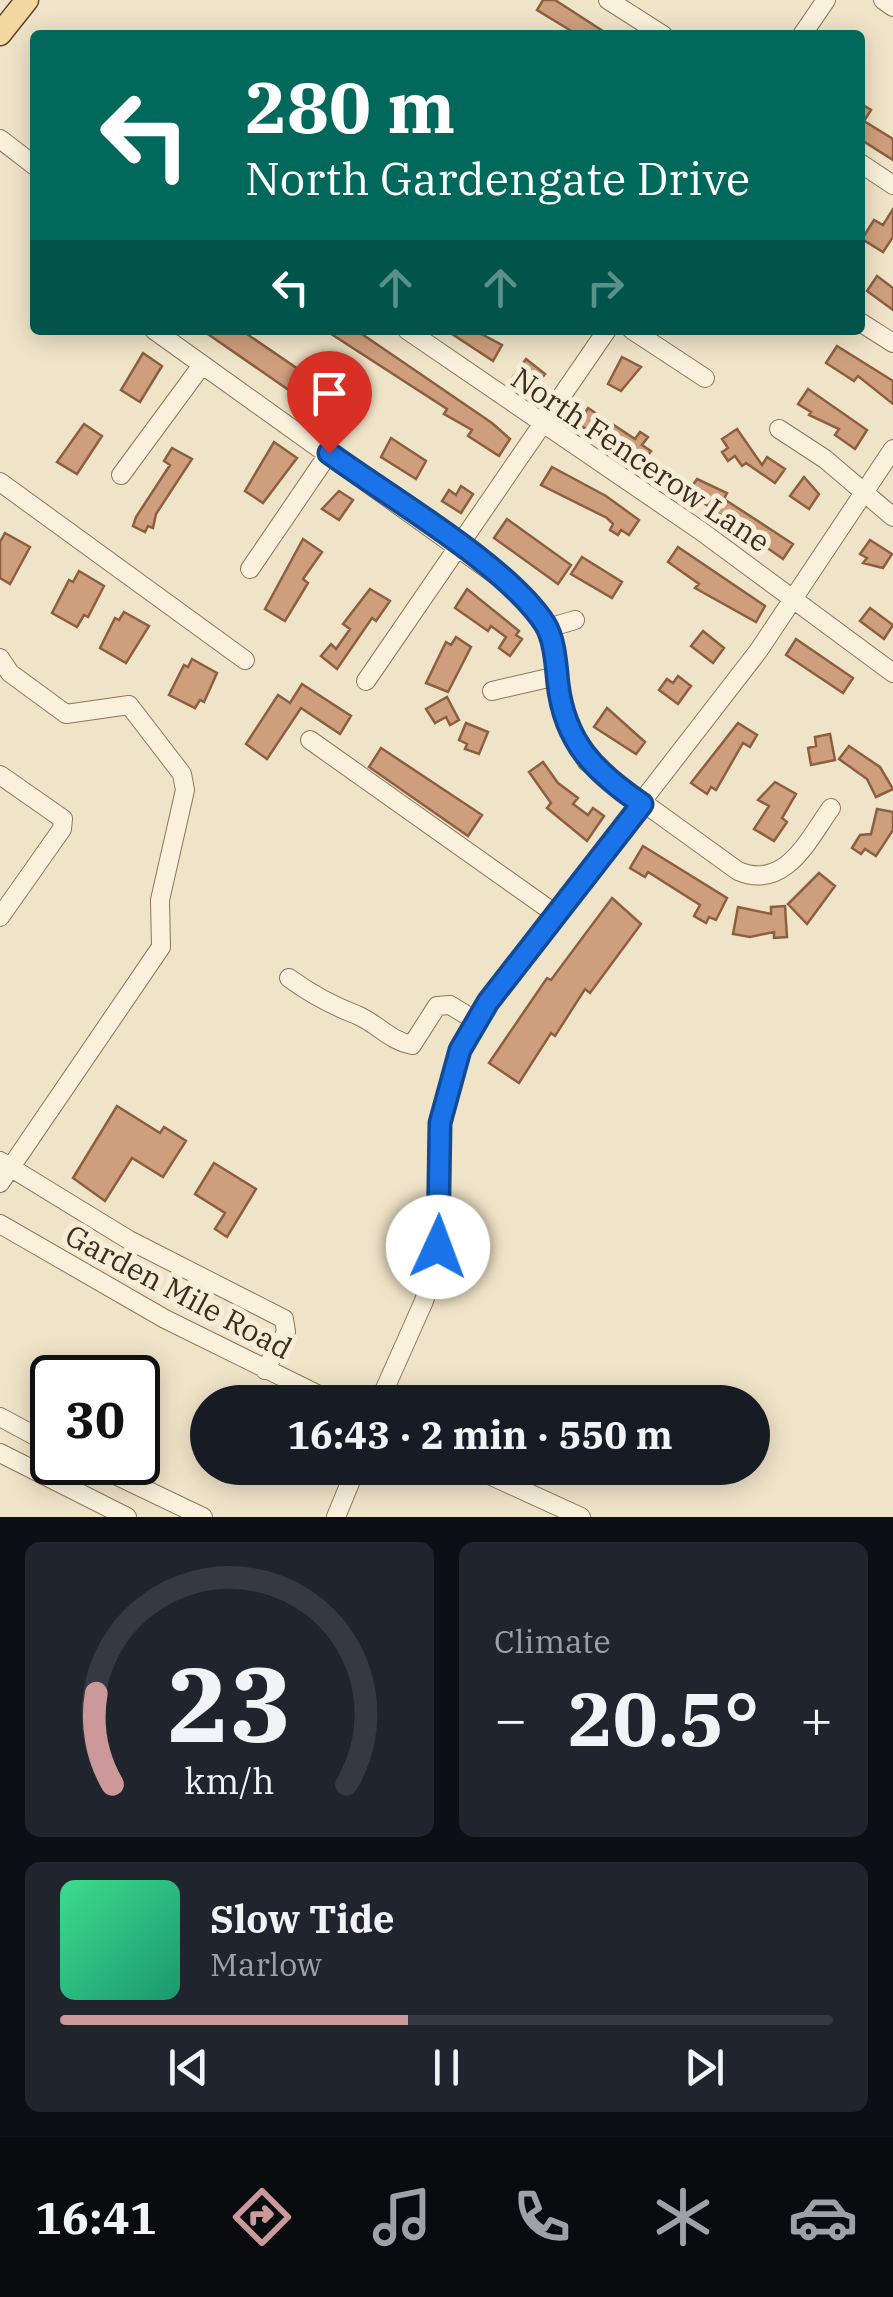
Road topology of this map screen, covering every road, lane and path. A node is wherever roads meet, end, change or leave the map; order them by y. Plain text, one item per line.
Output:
1 (27, 0) edge
2 (608, 0) edge
3 (826, 0) edge
4 (882, 0) edge
5 (893, 7) edge
6 (656, 30) edge
7 (805, 30) edge
8 (0, 34) edge
9 (0, 138) edge
10 (30, 162) edge
11 (865, 166) edge
12 (893, 185) edge
13 (865, 325) edge
14 (161, 335) edge
15 (414, 335) edge
16 (604, 335) edge
17 (640, 335) edge
18 (893, 343) edge
19 (202, 364) junction
20 (705, 378) dead end
21 (543, 426) junction
22 (779, 428) dead end
23 (893, 449) edge
24 (329, 453) junction
25 (121, 475) dead end
26 (0, 482) edge
27 (864, 493) junction
28 (893, 517) edge
29 (459, 547) junction
30 (250, 569) dead end
31 (794, 600) junction
32 (575, 620) dead end
33 (548, 628) junction
34 (0, 658) edge
35 (245, 660) dead end
36 (893, 673) edge
37 (557, 676) junction
38 (366, 681) dead end
39 (492, 691) dead end
40 (310, 740) dead end
41 (0, 774) edge
42 (642, 804) junction
43 (831, 808) dead end
44 (557, 914) junction
45 (0, 916) edge
46 (288, 978) dead end
47 (476, 1021) junction
48 (3, 1171) edge
49 (0, 1224) edge
50 (266, 1370) junction
51 (298, 1385) edge
52 (387, 1385) edge
53 (0, 1417) edge
54 (30, 1433) edge
55 (0, 1453) edge
56 (137, 1485) edge
57 (349, 1485) edge
58 (511, 1485) edge
59 (127, 1517) edge
60 (204, 1517) edge
61 (336, 1517) edge
62 (582, 1517) edge

1 - 8 main road
2 - 6 street
3 - 7 street
4 - 5 street
9 - 10 street
11 - 12 street
13 - 18 street
14 - 19 street
15 - 21 street, North Fencerow Lane
16 - 21 street
17 - 20 street
19 - 24 street
19 - 25 street
21 - 29 street
21 - 31 street, North Fencerow Lane
22 - 27 street
23 - 27 street
24 - 29 street
24 - 30 street
26 - 35 street
27 - 28 street
27 - 31 street
29 - 33 street
29 - 38 street
31 - 36 street, North Fencerow Lane
31 - 42 street
32 - 33 street
33 - 37 street
34 - 48 street
37 - 39 street
37 - 42 street
40 - 44 street
41 - 45 street
42 - 43 street
42 - 44 street
44 - 47 street
46 - 47 street
47 - 52 street
48 - 50 street
49 - 50 street, Garden Mile Road
50 - 51 street, Garden Mile Road
53 - 54 street
55 - 59 street
56 - 60 street
57 - 61 street
58 - 62 street

